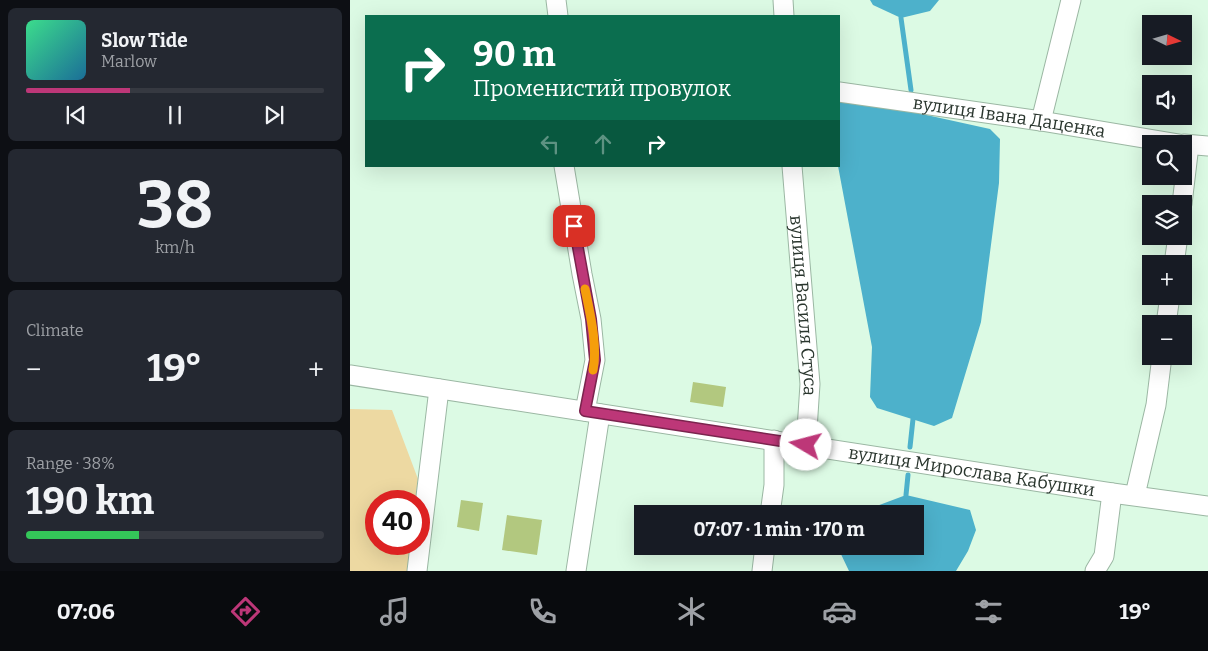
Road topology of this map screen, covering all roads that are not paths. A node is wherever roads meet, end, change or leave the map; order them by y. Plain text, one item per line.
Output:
1 (556, 0) edge
2 (783, 0) edge
3 (1071, 0) edge
4 (558, 15) edge
5 (784, 15) edge
6 (840, 92) edge
7 (1041, 121) junction
8 (1142, 137) edge
9 (564, 167) edge
10 (792, 167) edge
11 (1161, 365) edge
12 (350, 375) edge
13 (439, 389) junction
14 (592, 412) junction
15 (774, 440) junction
16 (806, 445) junction
17 (1112, 493) junction
18 (1135, 495) junction
19 (771, 505) edge
20 (1208, 506) edge
21 (764, 555) edge
22 (417, 571) edge
23 (576, 571) edge
24 (762, 571) edge
25 (1095, 571) edge

1 - 4 street
2 - 5 street
3 - 7 street
6 - 7 street, вулиця Івана Даценка
7 - 8 street, вулиця Івана Даценка
9 - 14 street
10 - 16 street, вулиця Василя Стуса
11 - 18 street
12 - 13 street, вулиця Мирослава Кабушки
13 - 14 street, вулиця Мирослава Кабушки
13 - 22 street
14 - 15 street, вулиця Мирослава Кабушки
14 - 23 street
15 - 16 street, вулиця Мирослава Кабушки
15 - 19 street
16 - 17 street, вулиця Мирослава Кабушки
17 - 18 street, вулиця Мирослава Кабушки
17 - 25 street
18 - 20 street, вулиця Мирослава Кабушки
21 - 24 street

